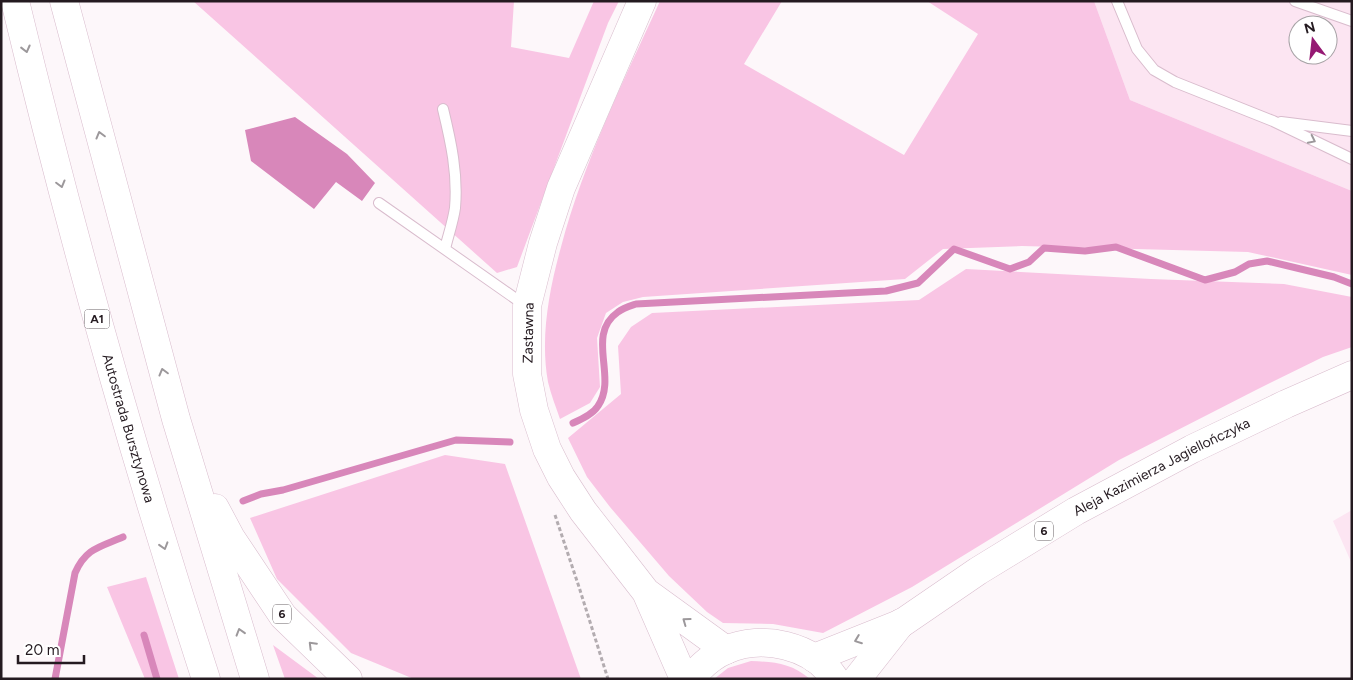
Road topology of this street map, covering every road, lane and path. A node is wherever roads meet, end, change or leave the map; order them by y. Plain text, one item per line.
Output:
1 (15, 1) edge
2 (64, 1) edge
3 (642, 1) edge
4 (1117, 1) edge
5 (1295, 1) edge
6 (1352, 21) edge
7 (443, 108) dead end
8 (1273, 121) junction
9 (1352, 131) edge
10 (1352, 159) edge
11 (379, 203) dead end
12 (445, 249) junction
13 (527, 306) junction
14 (1352, 375) edge
15 (176, 420) junction
16 (646, 592) junction
17 (902, 623) junction
18 (726, 650) junction
19 (814, 658) junction
20 (206, 679) edge
21 (255, 679) edge
22 (348, 679) edge
23 (684, 679) edge
24 (690, 679) edge
25 (835, 679) edge
26 (857, 679) edge

1 -> 20 main road, Autostrada Bursztynowa / A1
15 -> 2 main road
3 - 13 main road, Zastawna
4 - 8 lane
5 - 6 lane
7 - 12 lane
8 - 9 lane
8 -> 10 lane
11 - 12 lane
12 - 13 lane
13 - 16 main road, Zastawna
14 - 17 main road, Aleja Kazimierza Jagiellończyka / 6
21 -> 15 main road
22 -> 15 main road, 6
18 -> 16 main road, Zastawna
16 - 23 main road, Zastawna
17 -> 19 main road, Aleja Kazimierza Jagiellończyka / 6
17 - 26 main road, Aleja Kazimierza Jagiellończyka / 6
18 - 19 main road
18 - 24 main road
19 - 25 main road

